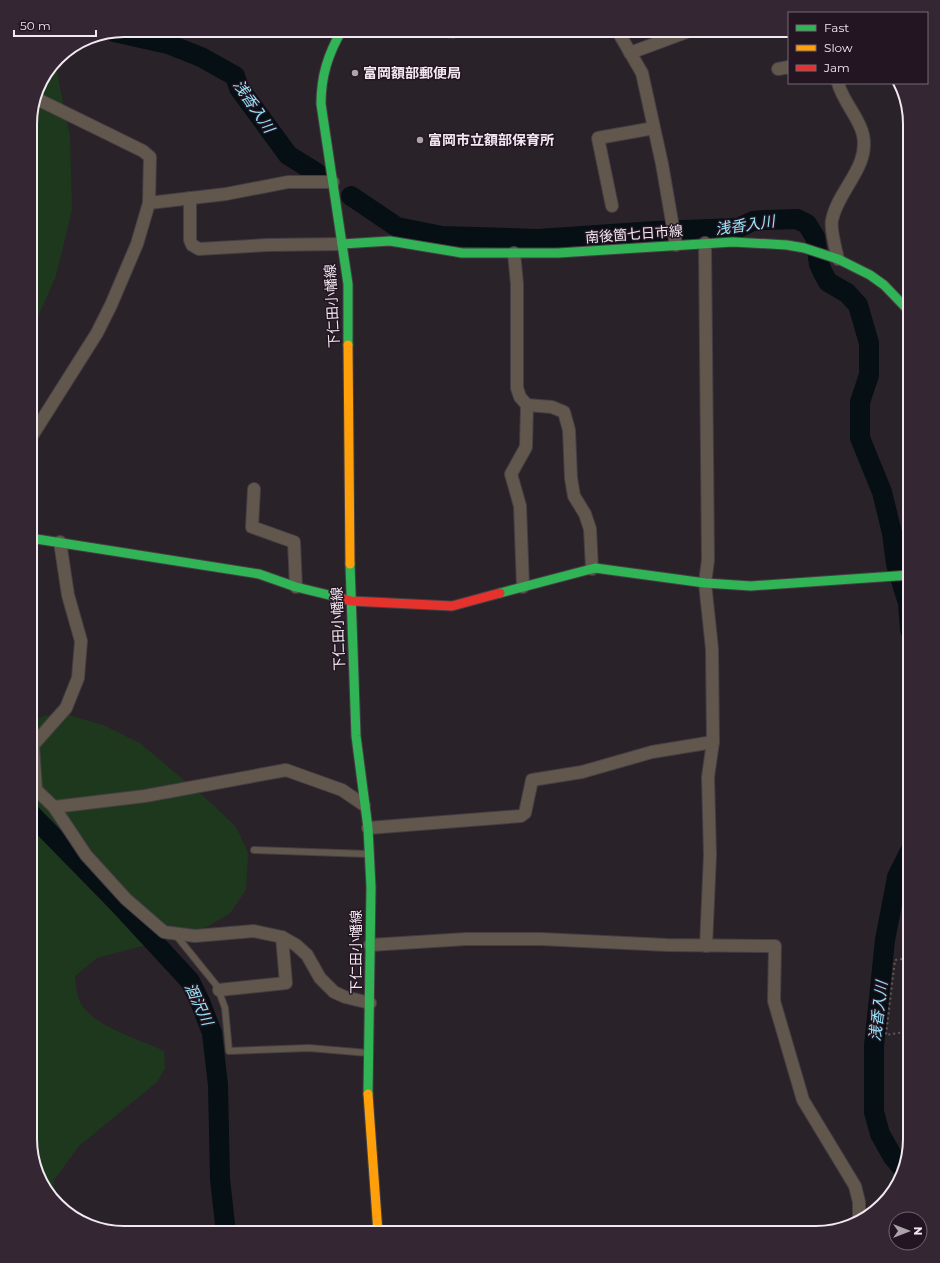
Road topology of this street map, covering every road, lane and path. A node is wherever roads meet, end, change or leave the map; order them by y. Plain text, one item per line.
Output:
1 (338, 37) edge
2 (621, 37) edge
3 (670, 37) edge
4 (630, 53) junction
5 (838, 84) edge
6 (40, 101) edge
7 (654, 128) junction
8 (333, 182) junction
9 (190, 198) junction
10 (149, 203) junction
11 (612, 206) dead end
12 (674, 233) junction
13 (705, 243) junction
14 (342, 244) junction
15 (514, 253) junction
16 (834, 258) junction
17 (903, 305) edge
18 (527, 405) junction
19 (37, 428) edge
20 (254, 489) dead end
21 (37, 539) edge
22 (60, 542) junction
23 (592, 569) junction
24 (903, 575) edge
25 (705, 583) junction
26 (296, 587) junction
27 (522, 587) junction
28 (351, 601) junction
29 (37, 741) edge
30 (713, 742) junction
31 (37, 791) edge
32 (364, 804) junction
33 (54, 807) junction
34 (368, 828) junction
35 (254, 850) dead end
36 (369, 854) junction
37 (174, 933) junction
38 (282, 937) junction
39 (370, 946) junction
40 (706, 946) junction
41 (903, 959) edge
42 (219, 990) junction
43 (370, 1003) junction
44 (903, 1032) edge
45 (369, 1053) junction
46 (859, 1215) edge
47 (378, 1226) edge

1 - 8 main road, 下仁田小幡線
2 - 4 street
3 - 4 street
4 - 7 street
5 - 16 street
6 - 10 street
7 - 11 street
7 - 12 street
8 - 9 street
8 - 14 main road, 下仁田小幡線
9 - 10 street
9 - 14 street
10 - 19 street
12 - 13 main road, 南後箇七日市線
12 - 15 main road, 南後箇七日市線
13 - 16 main road, 南後箇七日市線
13 - 25 street
14 - 15 main road, 南後箇七日市線
14 - 28 main road, 下仁田小幡線
15 - 18 street
16 - 17 main road, 南後箇七日市線
18 - 23 street
18 - 27 street
20 - 26 street
21 - 22 main road
22 - 26 main road
22 - 29 street
23 - 25 main road
23 - 27 main road
24 - 25 main road
25 - 30 street
26 - 28 main road
27 - 28 main road
28 - 32 main road, 下仁田小幡線
30 - 34 street
30 - 40 street
31 - 33 street
32 - 33 street
32 - 34 main road, 下仁田小幡線
33 - 37 street
34 - 36 main road, 下仁田小幡線
35 - 36 lane
36 - 39 main road, 下仁田小幡線
37 - 38 street
37 - 42 lane
38 - 42 street
38 - 43 street
39 - 40 street
39 - 43 main road, 下仁田小幡線
40 - 46 street
41 - 44 path
42 - 45 lane
43 - 45 main road, 下仁田小幡線
45 - 47 main road, 下仁田小幡線

